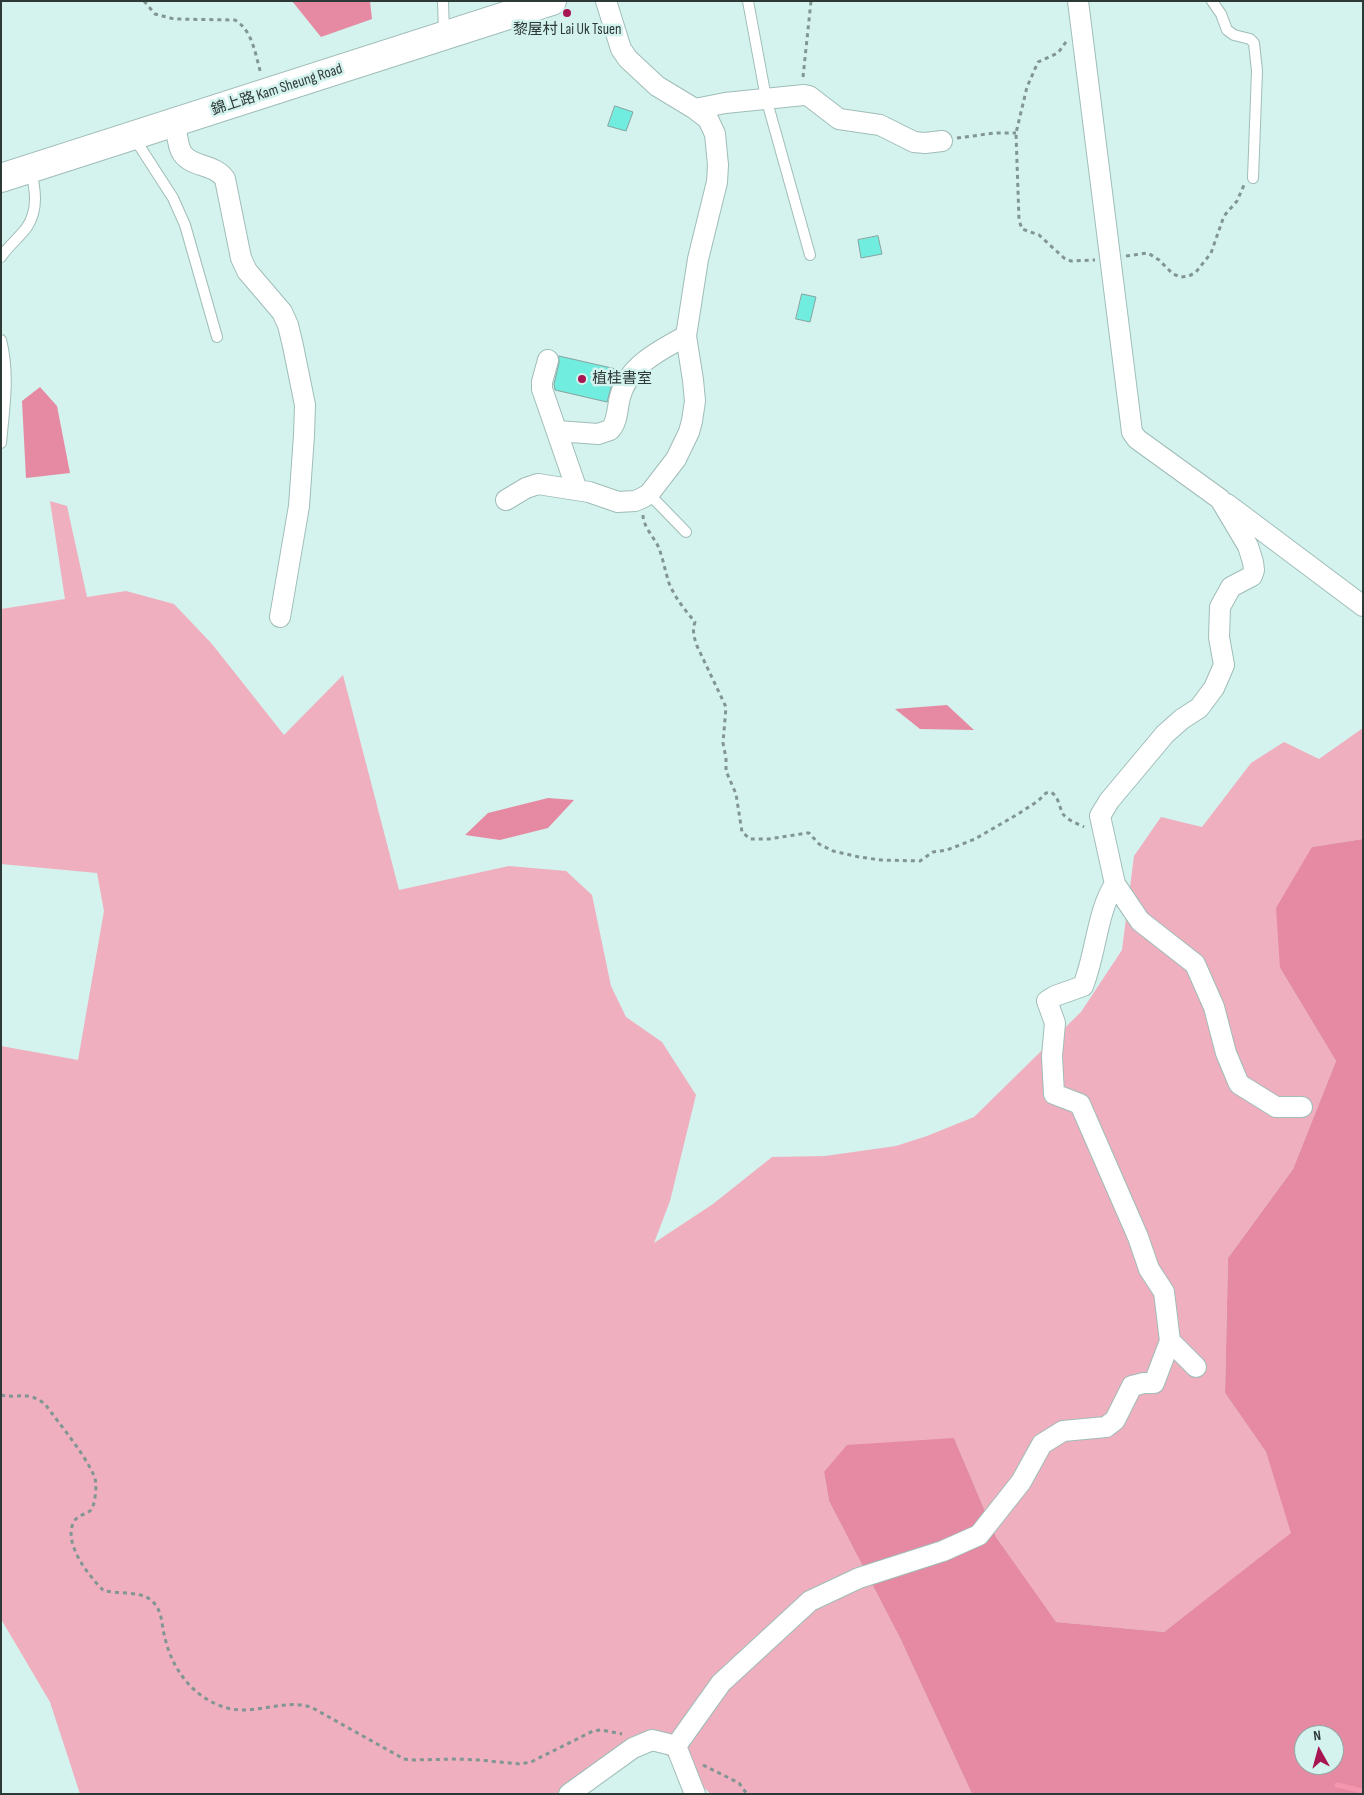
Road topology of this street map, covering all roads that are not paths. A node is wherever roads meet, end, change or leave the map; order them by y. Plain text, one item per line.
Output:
1 (443, 1) edge
2 (552, 1) edge
3 (606, 1) edge
4 (748, 1) edge
5 (1078, 1) edge
6 (1212, 1) edge
7 (444, 37) junction
8 (766, 98) junction
9 (695, 109) junction
10 (175, 122) junction
11 (133, 135) junction
12 (942, 141) road end
13 (31, 168) junction
14 (1, 178) edge
15 (1253, 178) dead end
16 (810, 256) dead end
17 (1, 258) edge
18 (686, 336) junction
19 (217, 337) dead end
20 (1, 340) edge
21 (548, 360) dead end
22 (557, 432) junction
23 (1, 443) edge
24 (577, 490) junction
25 (651, 495) junction
26 (1220, 499) junction
27 (506, 500) dead end
28 (686, 532) dead end
29 (1363, 606) edge
30 (280, 617) dead end
31 (1115, 884) junction
32 (1302, 1107) dead end
33 (1170, 1341) junction
34 (1196, 1367) dead end
35 (676, 1746) junction
36 (569, 1794) edge
37 (695, 1794) edge

1 - 7 lane
2 - 7 main road, 錦上路 Kam Sheung Road
3 - 9 street
4 - 8 lane
5 - 26 street
6 - 15 lane
7 - 10 main road, 錦上路 Kam Sheung Road
8 - 9 street
8 - 12 street
8 - 16 lane
9 - 18 street
10 - 11 main road, 錦上路 Kam Sheung Road
10 - 30 street
11 - 13 main road, 錦上路 Kam Sheung Road
11 - 19 lane
13 - 14 main road, 錦上路 Kam Sheung Road
13 - 17 lane
18 - 22 street
18 - 25 street
20 - 23 lane
21 - 22 street
22 - 24 street
24 - 25 street
24 - 27 street
25 - 28 lane
26 - 29 street
26 - 31 street
31 - 32 street
31 - 33 street
33 - 34 street
33 - 35 street
35 - 36 street
35 - 37 street

